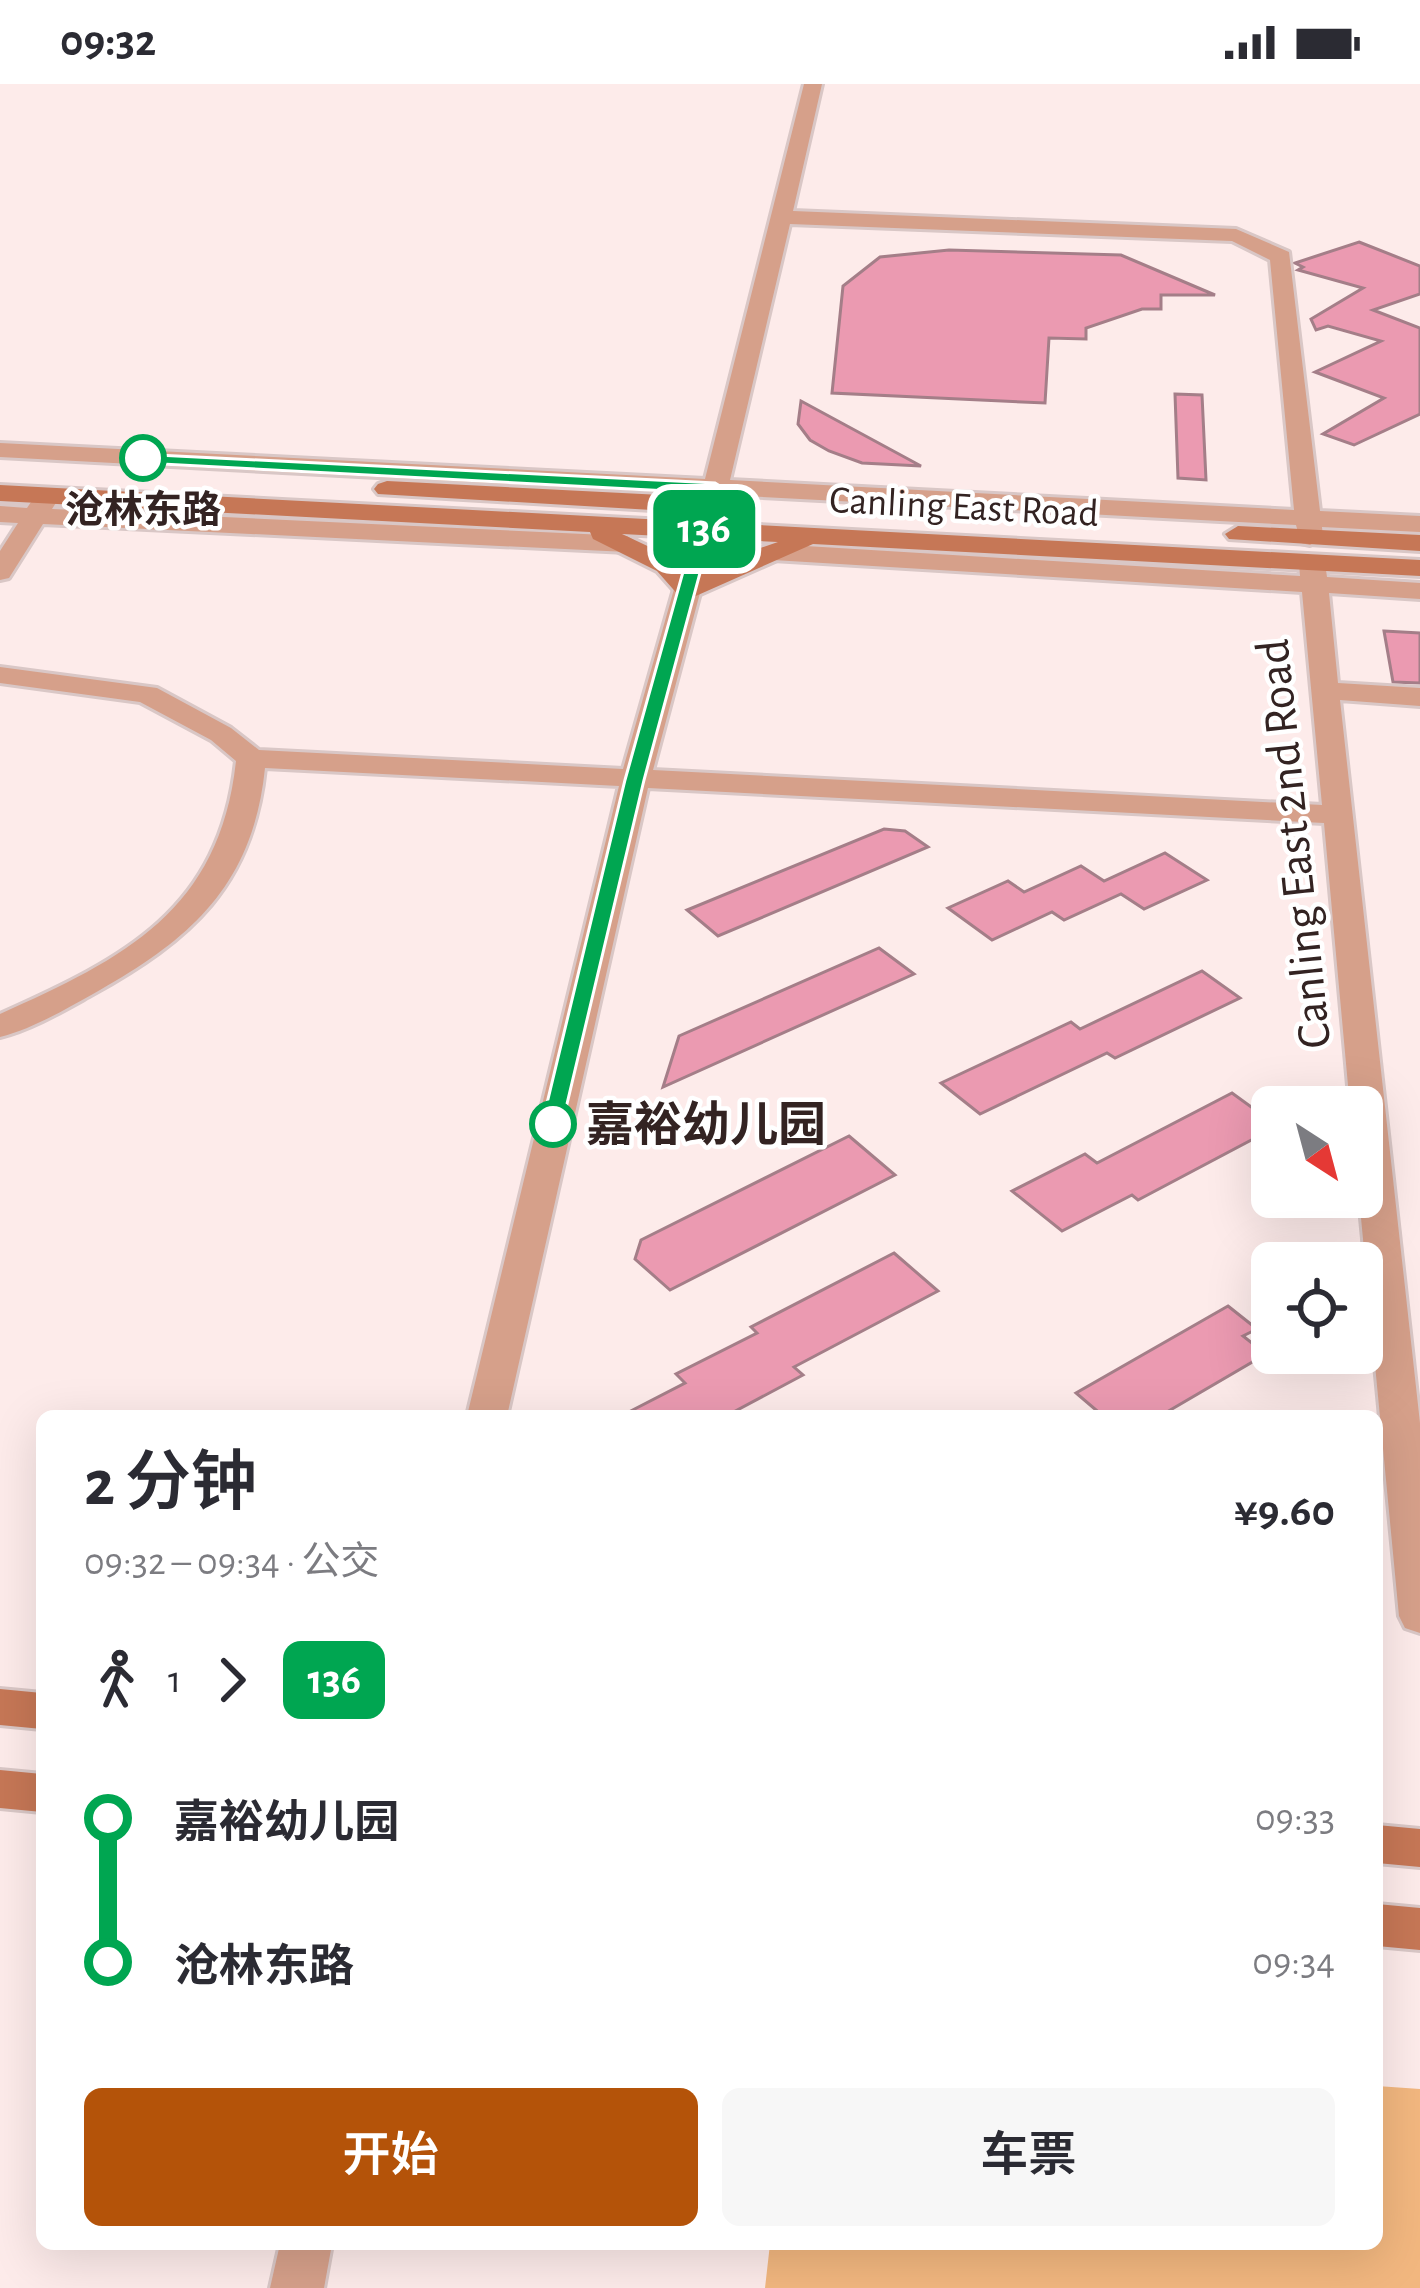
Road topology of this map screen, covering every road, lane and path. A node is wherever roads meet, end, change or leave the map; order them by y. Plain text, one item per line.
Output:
1 (813, 84) edge
2 (780, 217) junction
3 (0, 450) edge
4 (0, 470) edge
5 (0, 493) edge
6 (41, 505) junction
7 (710, 508) junction
8 (0, 514) edge
9 (1420, 524) edge
10 (582, 525) junction
11 (821, 536) junction
12 (1420, 543) edge
13 (627, 544) junction
14 (1311, 551) junction
15 (773, 552) junction
16 (1420, 568) edge
17 (0, 572) edge
18 (689, 591) junction
19 (1420, 591) edge
20 (0, 675) edge
21 (1325, 692) junction
22 (1420, 697) edge
23 (251, 758) junction
24 (634, 780) junction
25 (1338, 815) junction
26 (0, 1027) edge
27 (488, 1410) edge
28 (1420, 1616) edge
29 (0, 1707) edge
30 (36, 1711) edge
31 (0, 1789) edge
32 (36, 1792) edge
33 (1383, 1845) edge
34 (1420, 1848) edge
35 (1383, 1925) edge
36 (1420, 1929) edge
37 (305, 2250) edge
38 (297, 2288) edge

1 - 2 street
2 - 7 street
2 - 14 street, Canling East 2nd Road
3 - 7 street
4 - 7 street, Canling East Road
5 - 6 street, Canling East Road
6 - 8 street
6 - 10 street, Canling East Road
6 - 13 street
6 - 17 street
7 - 10 street, Canling East Road
7 - 11 street, Canling East Road
7 - 14 street, Canling East Road
7 - 18 street
9 - 14 street
10 - 13 street
11 - 14 street, Canling East Road
11 - 15 street
12 - 14 street, Canling East Road
13 - 18 street
14 - 15 street
14 - 16 street, Canling East Road
14 - 19 street
14 - 21 street, Canling East 2nd Road
15 - 18 street
18 - 24 street
20 - 23 street
21 - 22 street
21 - 25 street, Canling East 2nd Road
23 - 24 street
23 - 26 street
24 - 25 street
24 - 27 street
25 - 28 street, Canling East 2nd Road
29 - 30 street
31 - 32 street
33 - 34 street
35 - 36 street
37 - 38 street

